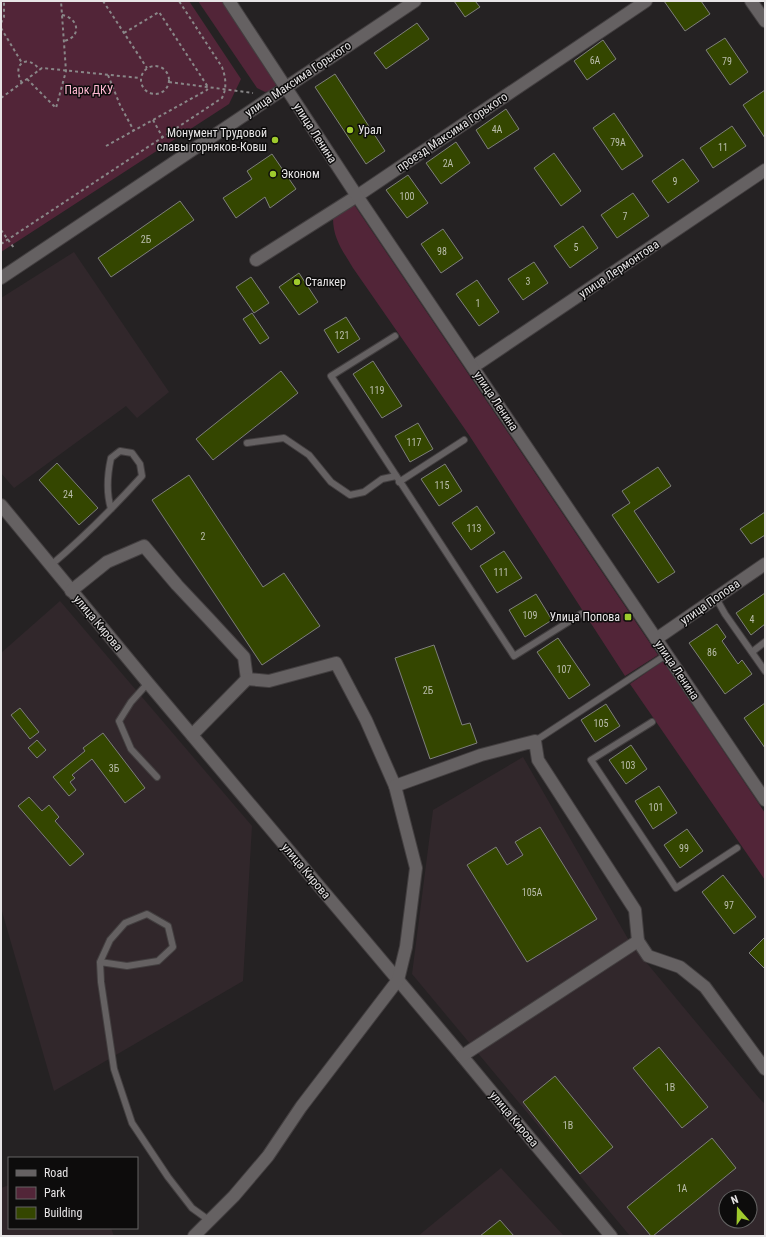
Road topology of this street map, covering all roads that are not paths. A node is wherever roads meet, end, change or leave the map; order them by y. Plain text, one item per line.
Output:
1 (229, 1) edge
2 (415, 1) edge
3 (646, 1) edge
4 (756, 3) edge
5 (765, 21) edge
6 (285, 88) junction
7 (765, 170) edge
8 (357, 196) junction
9 (256, 260) dead end
10 (1, 278) edge
11 (395, 336) dead end
12 (473, 367) junction
13 (464, 440) dead end
14 (247, 443) dead end
15 (398, 479) junction
16 (1, 505) edge
17 (111, 509) dead end
18 (765, 564) edge
19 (50, 566) junction
20 (72, 591) junction
21 (716, 598) junction
22 (580, 614) dead end
23 (656, 639) junction
24 (765, 642) edge
25 (752, 652) junction
26 (666, 655) junction
27 (765, 671) edge
28 (247, 679) junction
29 (148, 683) junction
30 (652, 722) dead end
31 (192, 735) junction
32 (536, 741) junction
33 (157, 777) dead end
34 (395, 786) junction
35 (765, 800) edge
36 (737, 848) dead end
37 (638, 941) junction
38 (100, 962) junction
39 (398, 980) junction
40 (462, 1056) junction
41 (765, 1069) edge
42 (210, 1221) junction
43 (194, 1236) edge
44 (611, 1236) edge

1 - 6 street, улица Ленина
2 - 6 street, улица Максима Горького
3 - 8 street, проезд Максима Горького
4 - 5 street
6 - 8 street, улица Ленина
6 - 10 street, улица Максима Горького
7 - 12 street, улица Лермонтова
8 - 9 street, проезд Максима Горького
8 - 12 street, улица Ленина
11 - 15 lane
12 - 23 street, улица Ленина
13 - 15 lane
14 - 15 lane
15 - 22 lane
16 - 19 street, улица Кирова
17 - 19 lane
18 - 21 street, улица Попова
19 - 20 street, улица Кирова
20 - 28 street
20 - 29 street, улица Кирова
21 - 23 street, улица Попова
21 - 25 lane
23 - 26 street, улица Ленина
24 - 25 lane
25 - 27 lane
26 - 32 lane
26 - 35 street, улица Ленина
28 - 31 street
28 - 34 street
29 - 31 street, улица Кирова
29 - 33 lane
30 - 36 lane
31 - 39 street, улица Кирова
32 - 34 street
32 - 37 street
34 - 39 street
37 - 40 street
37 - 41 street
38 - 38 lane
38 - 42 lane
39 - 40 street, улица Кирова
39 - 42 street
40 - 44 street, улица Кирова
42 - 43 street

